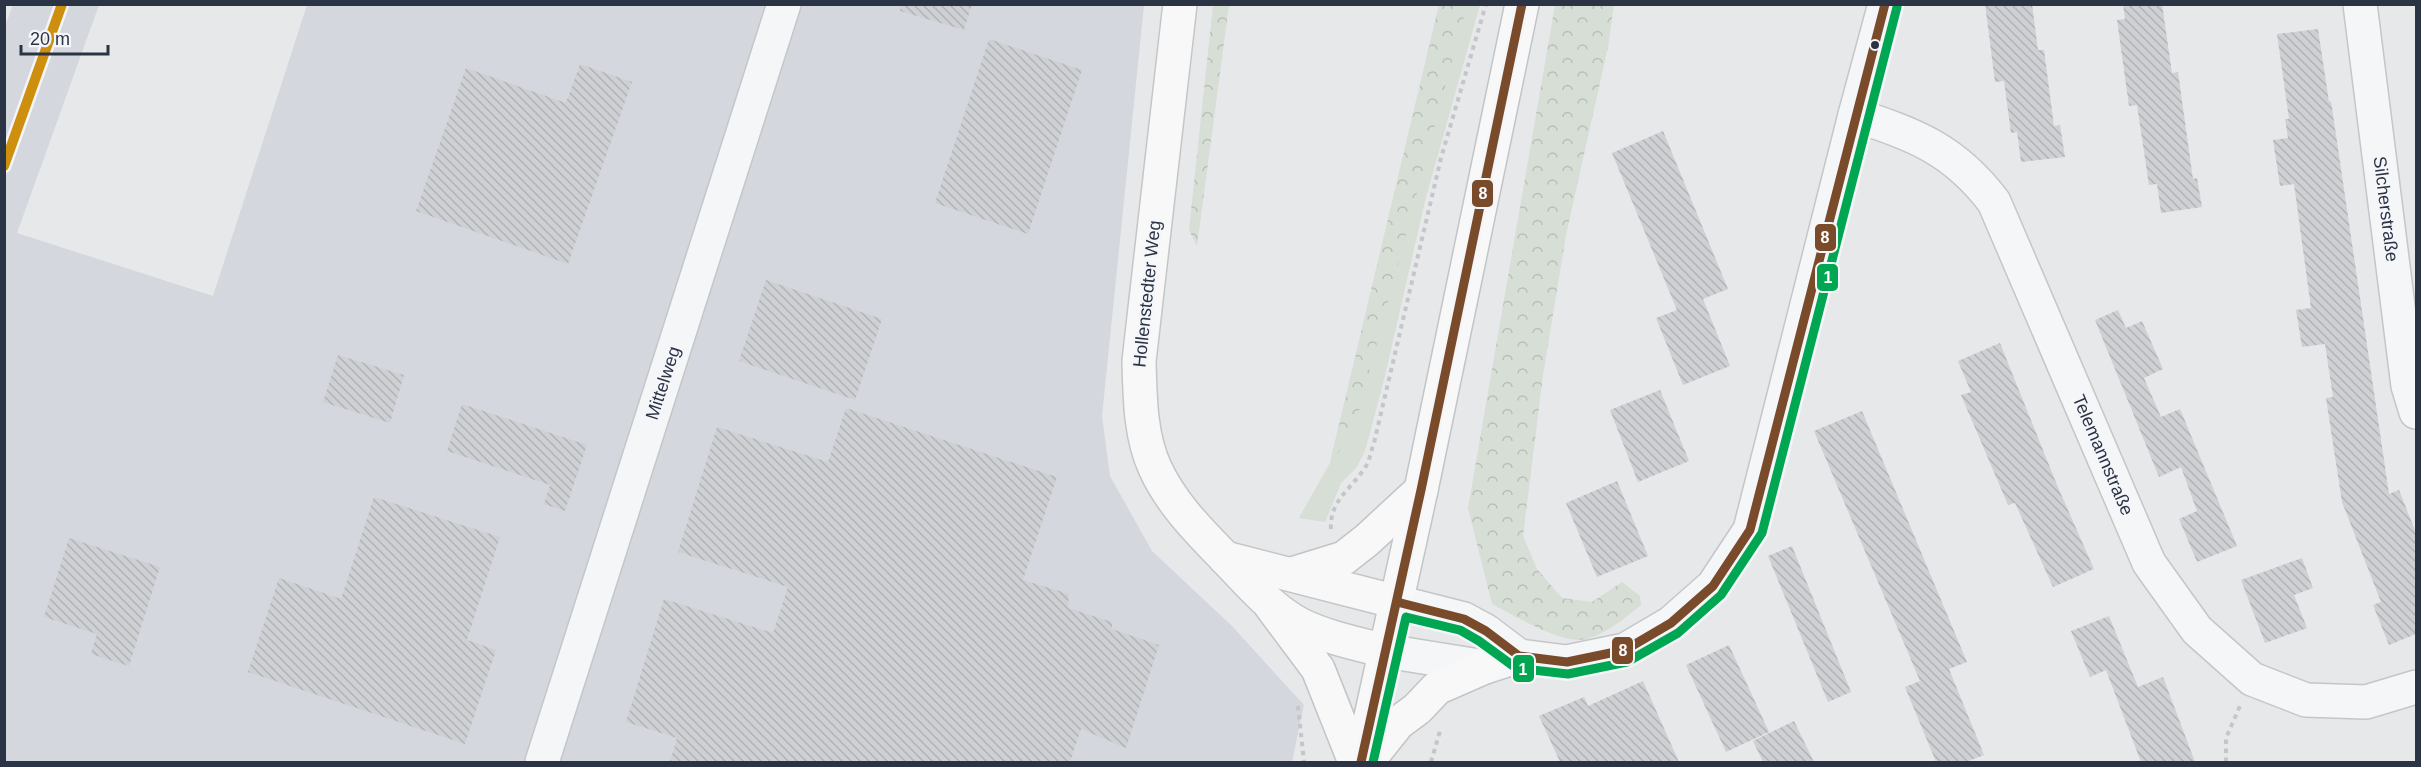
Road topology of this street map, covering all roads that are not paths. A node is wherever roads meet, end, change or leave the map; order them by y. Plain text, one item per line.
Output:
1 (784, 4) edge
2 (1180, 4) edge
3 (1522, 4) edge
4 (1885, 4) edge
5 (2360, 4) edge
6 (1855, 115) junction
7 (2416, 412) edge
8 (1421, 490) junction
9 (1225, 558) junction
10 (1292, 574) junction
11 (1397, 602) junction
12 (1271, 606) junction
13 (1386, 651) junction
14 (1519, 656) junction
15 (1485, 667) junction
16 (2416, 687) edge
17 (542, 762) edge
18 (1355, 762) edge
19 (1361, 762) edge
20 (1367, 762) edge

1 - 17 street, Mittelweg
2 - 9 main road, Hollenstedter Weg
3 - 8 main road
4 - 6 street
5 - 7 street, Silcherstraße
6 - 14 street
6 - 16 street, Telemannstraße
8 - 10 main road
8 - 11 main road
9 - 10 main road
9 - 12 main road, Hollenstedter Weg
10 - 11 main road
11 - 13 main road
11 - 14 street
12 - 13 main road
12 - 18 main road
13 - 15 street
13 - 19 main road
14 - 15 street
15 - 20 main road

